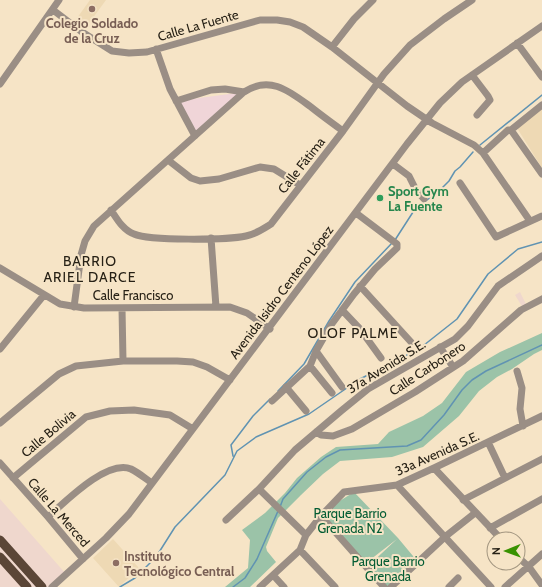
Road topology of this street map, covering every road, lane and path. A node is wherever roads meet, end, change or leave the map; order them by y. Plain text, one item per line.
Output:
1 (59, 0) edge
2 (373, 0) edge
3 (472, 0) edge
4 (52, 10) junction
5 (542, 26) edge
6 (517, 43) junction
7 (332, 47) junction
8 (156, 49) junction
9 (472, 75) junction
10 (542, 77) edge
11 (377, 82) junction
12 (0, 84) edge
13 (244, 92) junction
14 (176, 101) junction
15 (542, 105) edge
16 (477, 114) dead end
17 (427, 118) junction
18 (511, 130) junction
19 (343, 131) junction
20 (195, 136) junction
21 (483, 153) junction
22 (168, 160) junction
23 (393, 164) junction
24 (542, 174) edge
25 (460, 183) dead end
26 (300, 184) junction
27 (424, 199) dead end
28 (111, 210) junction
29 (356, 212) junction
30 (542, 216) edge
31 (530, 221) junction
32 (211, 238) junction
33 (542, 256) edge
34 (0, 268) edge
35 (360, 286) junction
36 (44, 295) junction
37 (542, 299) edge
38 (74, 307) junction
39 (216, 307) junction
40 (122, 308) junction
41 (342, 310) junction
42 (270, 329) junction
43 (411, 342) dead end
44 (440, 347) junction
45 (0, 349) edge
46 (316, 351) junction
47 (381, 358) dead end
48 (123, 361) junction
49 (310, 366) junction
50 (453, 367) junction
51 (517, 371) dead end
52 (230, 380) junction
53 (286, 387) junction
54 (342, 387) dead end
55 (332, 393) dead end
56 (272, 401) dead end
57 (306, 411) dead end
58 (542, 416) edge
59 (0, 423) edge
60 (523, 426) junction
61 (193, 429) junction
62 (316, 432) junction
63 (488, 442) junction
64 (542, 459) edge
65 (0, 463) edge
66 (434, 468) junction
67 (13, 478) junction
68 (505, 478) junction
69 (152, 483) junction
70 (397, 484) junction
71 (259, 489) junction
72 (542, 499) edge
73 (463, 500) junction
74 (475, 513) junction
75 (321, 516) junction
76 (48, 517) junction
77 (226, 520) dead end
78 (490, 528) junction
79 (493, 531) edge
80 (306, 535) junction
81 (446, 536) junction
82 (0, 540) edge
83 (300, 550) junction
84 (542, 554) edge
85 (0, 557) edge
86 (83, 559) junction
87 (526, 565) edge
88 (529, 568) junction
89 (273, 575) junction
90 (458, 578) dead end
91 (24, 585) edge
92 (542, 585) edge
93 (42, 587) edge
94 (52, 587) edge
95 (260, 587) edge
96 (284, 587) edge
97 (335, 587) edge
98 (384, 587) edge
99 (391, 587) edge
100 (449, 587) edge
101 (491, 587) edge
102 (505, 587) edge

1 - 4 street
2 - 7 street
3 - 11 street, Calle Fátima
4 - 8 street, Calle La Fuente
4 - 12 street
5 - 6 street, Avenida Isidro Centeno López
6 - 9 street, Avenida Isidro Centeno López
6 - 10 street
7 - 8 street, Calle La Fuente
7 - 11 street, Calle La Fuente
8 - 14 street
9 - 16 street
9 - 17 street, Avenida Isidro Centeno López
11 - 17 street, Calle La Fuente
11 - 19 street, Calle Fátima
13 - 14 street
13 - 19 street
13 - 20 street
14 - 20 street
15 - 18 street
17 - 21 street, Calle La Fuente
17 - 23 street, Avenida Isidro Centeno López
18 - 21 street
18 - 24 street
19 - 26 street, Calle Fátima
20 - 22 street
21 - 31 street, Calle La Fuente
22 - 26 street
22 - 28 street
23 - 27 street
23 - 29 street, Avenida Isidro Centeno López
25 - 31 street
26 - 32 street, Calle Fátima
28 - 32 street, Calle Fátima
28 - 38 street
29 - 35 street
29 - 42 street, Avenida Isidro Centeno López
30 - 31 street
32 - 39 street
33 - 44 street, 37a Avenida S.E.
34 - 36 street, Calle Francisco
35 - 41 street
35 - 43 street
36 - 38 street, Calle Francisco
36 - 45 street
37 - 50 street, Calle Carbonero
38 - 40 street, Calle Francisco
39 - 40 street, Calle Francisco
39 - 42 street, Calle Francisco
40 - 48 street
41 - 46 street
41 - 47 street
42 - 52 street, Avenida Isidro Centeno López
44 - 50 street
44 - 62 street, 37a Avenida S.E.
46 - 49 street
46 - 54 street
48 - 52 street
48 - 59 street
49 - 53 street
49 - 55 street
50 - 62 street, Calle Carbonero
51 - 60 street
52 - 61 street, Avenida Isidro Centeno López
53 - 56 street
53 - 57 street
58 - 60 street, 33a Avenida S.E.
60 - 63 street, 33a Avenida S.E.
61 - 67 street, Calle Bolivia
61 - 69 street, Avenida Isidro Centeno López
62 - 71 street, 37a Avenida S.E.
63 - 66 street, 33a Avenida S.E.
63 - 68 street
64 - 68 street
65 - 67 street, Calle La Merced
66 - 70 street, 33a Avenida S.E.
66 - 73 street
67 - 76 street, Calle La Merced
68 - 73 street
69 - 76 street
69 - 86 street, Avenida Isidro Centeno López
70 - 75 street, 33a Avenida S.E.
70 - 81 street
71 - 77 street, 37a Avenida S.E.
71 - 80 street
72 - 78 street
73 - 74 street
74 - 78 street
74 - 81 street
75 - 80 street, 33a Avenida S.E.
75 - 98 street
76 - 86 street, Calle La Merced
78 - 79 street
80 - 83 street, 33a Avenida S.E.
81 - 99 street
81 - 101 street
82 - 93 main road
83 - 89 street, 33a Avenida S.E.
83 - 97 street
84 - 88 street
85 - 91 main road
86 - 94 street, Avenida Isidro Centeno López
87 - 88 street
88 - 92 street
88 - 102 street
89 - 95 street, 33a Avenida S.E.
89 - 96 street
90 - 100 street

